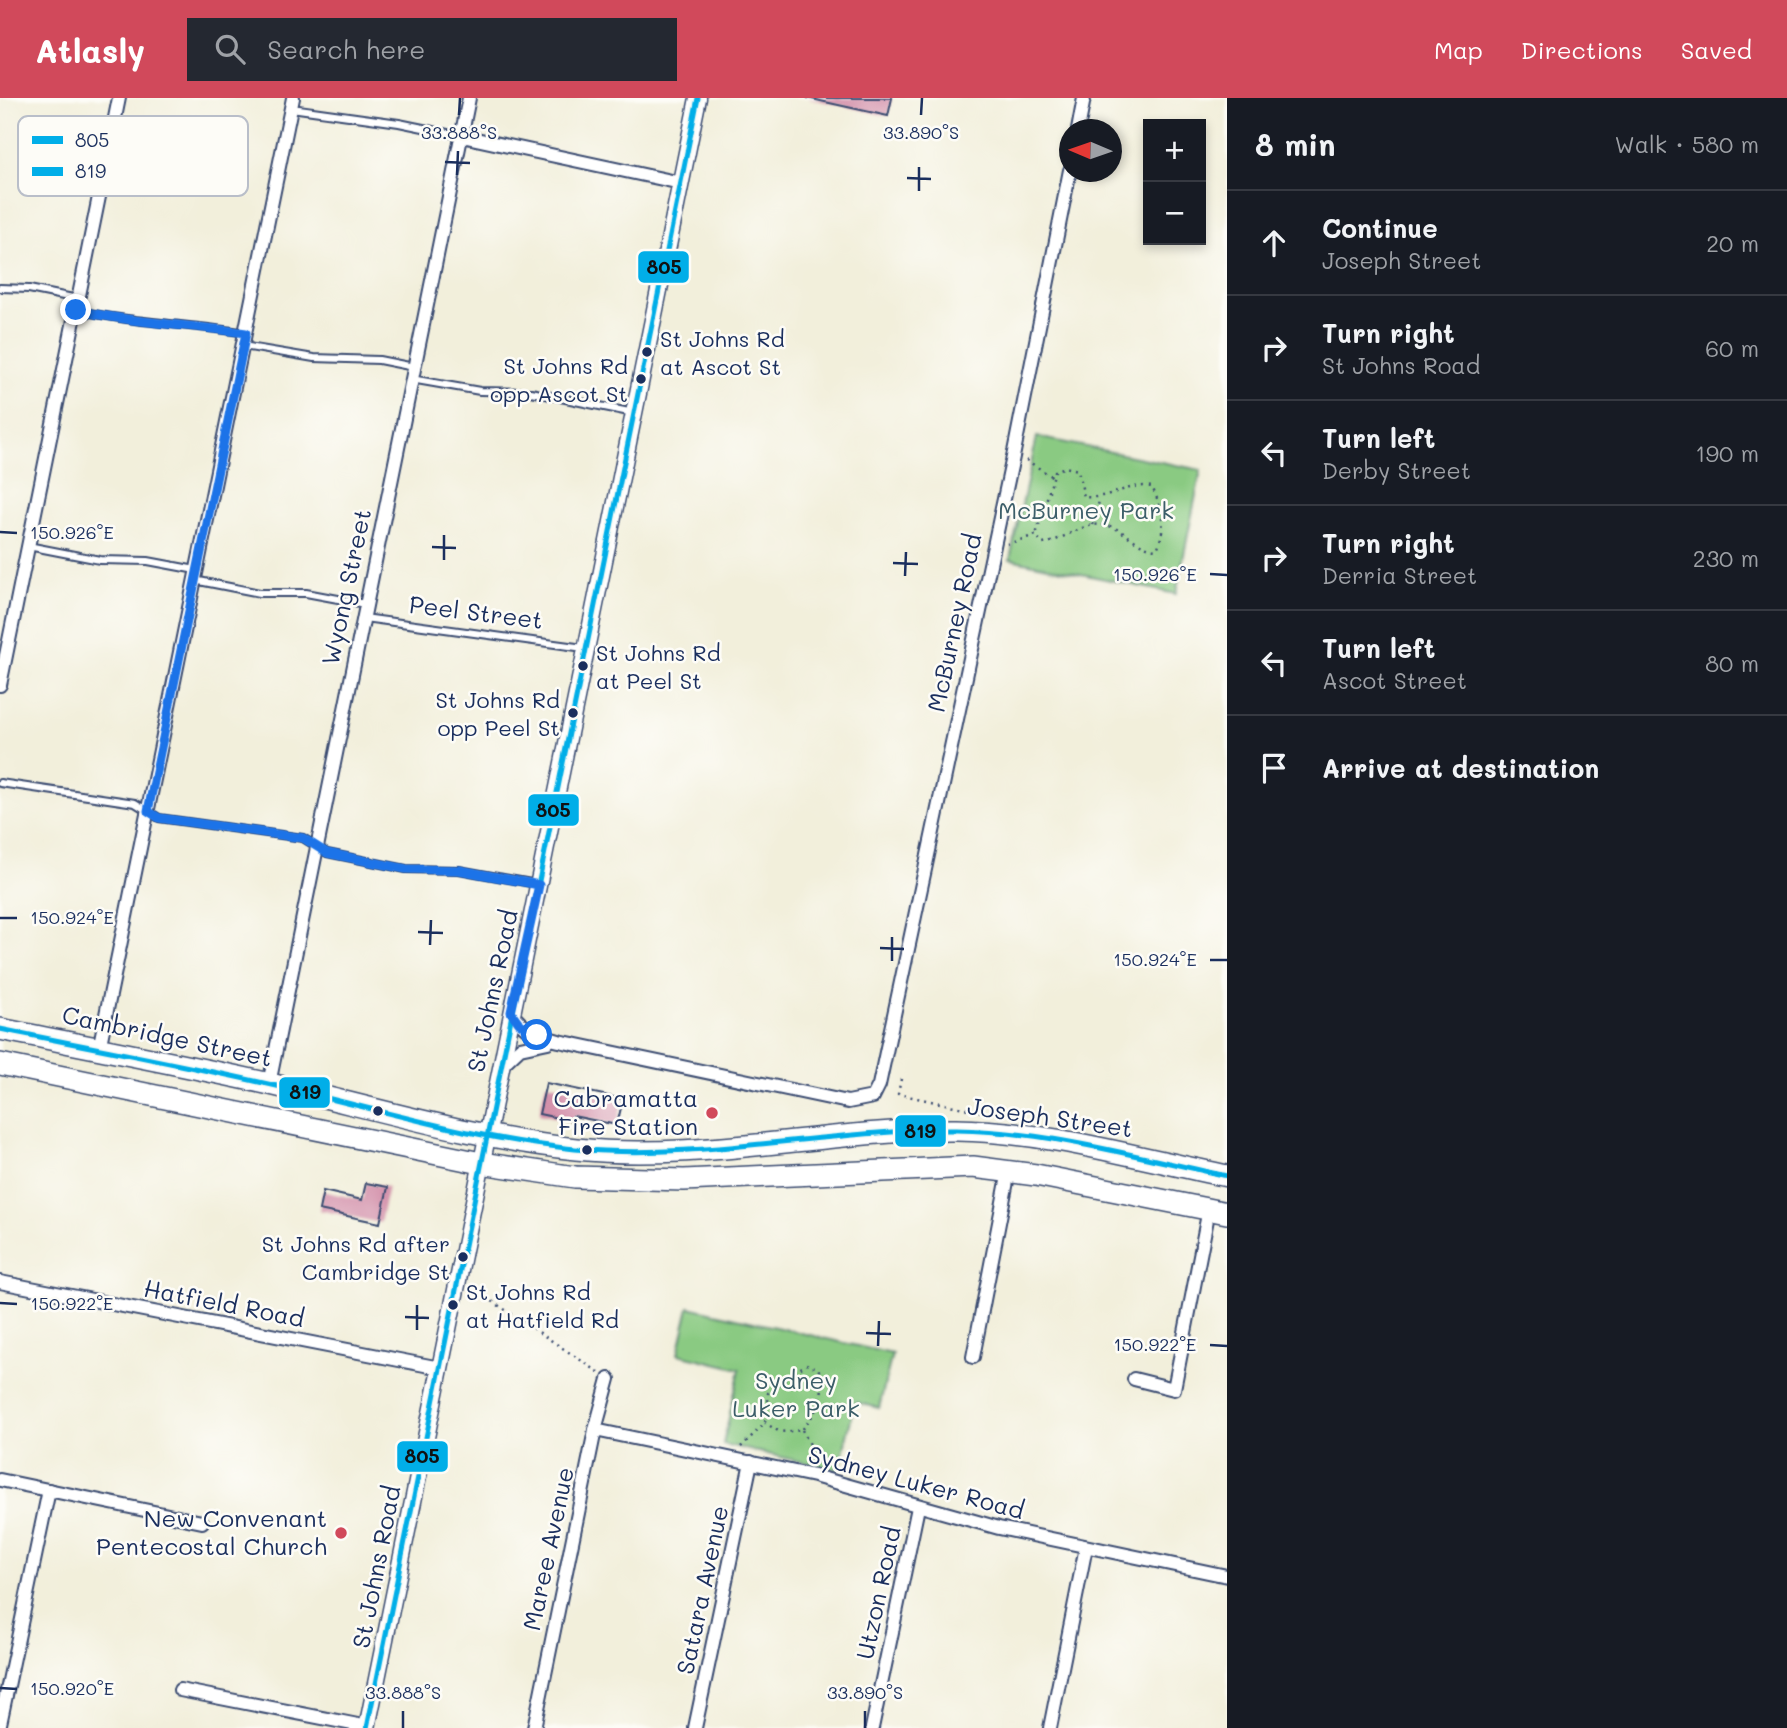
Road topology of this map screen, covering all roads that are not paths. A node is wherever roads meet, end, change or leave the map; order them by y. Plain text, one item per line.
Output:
1 (119, 98) edge
2 (469, 98) edge
3 (698, 98) edge
4 (1084, 98) edge
5 (292, 103) edge
6 (115, 116) edge
7 (1080, 119) edge
8 (461, 136) junction
9 (1067, 182) edge
10 (681, 183) junction
11 (99, 196) edge
12 (0, 288) edge
13 (77, 304) junction
14 (244, 339) junction
15 (412, 373) junction
16 (634, 413) junction
17 (28, 547) junction
18 (195, 575) junction
19 (365, 604) junction
20 (362, 617) junction
21 (584, 648) junction
22 (0, 685) edge
23 (0, 783) edge
24 (148, 811) junction
25 (316, 846) junction
26 (539, 885) junction
27 (511, 1012) junction
28 (0, 1029) edge
29 (559, 1041) junction
30 (99, 1049) junction
31 (0, 1064) edge
32 (500, 1067) junction
33 (269, 1084) junction
34 (487, 1133) junction
35 (481, 1163) junction
36 (1009, 1171) junction
37 (1227, 1176) edge
38 (1218, 1211) edge
39 (0, 1282) edge
40 (973, 1357) dead end
41 (440, 1368) junction
42 (608, 1379) road end
43 (1134, 1379) dead end
44 (595, 1430) junction
45 (751, 1462) junction
46 (0, 1480) edge
47 (49, 1490) junction
48 (918, 1507) junction
49 (202, 1522) dead end
50 (1087, 1547) junction
51 (1227, 1576) edge
52 (0, 1654) edge
53 (14, 1656) junction
54 (180, 1690) dead end
55 (0, 1724) edge
56 (368, 1727) edge
57 (534, 1728) edge
58 (695, 1728) edge
59 (872, 1728) edge
60 (1050, 1728) edge

1 - 6 street
2 - 8 street, Wyong Street
3 - 10 main road, St Johns Road
4 - 7 street
5 - 8 lane
5 - 14 street
8 - 10 street
8 - 15 street, Wyong Street
9 - 29 street, McBurney Road
10 - 16 main road, St Johns Road
11 - 13 street
12 - 13 lane
13 - 14 lane
13 - 17 street
14 - 15 lane
14 - 18 street
15 - 16 lane
15 - 19 street, Wyong Street
16 - 21 main road, St Johns Road
17 - 18 lane
17 - 22 street
18 - 19 lane
18 - 24 street
19 - 20 street, Wyong Street
20 - 21 lane, Peel Street
20 - 25 street, Wyong Street
21 - 26 main road, St Johns Road
23 - 24 lane
24 - 25 lane
24 - 30 street
25 - 26 lane
25 - 33 street, Wyong Street
26 - 27 main road, St Johns Road
27 - 29 street
27 - 32 main road, St Johns Road
28 - 30 highway, Cambridge Street
29 - 32 street
30 - 33 highway, Cambridge Street
31 - 35 highway
32 - 34 main road, St Johns Road
33 - 34 highway, Cambridge Street
34 - 35 main road, St Johns Road
34 - 37 highway, Joseph Street
35 - 36 highway
35 - 41 main road, St Johns Road
36 - 38 highway
36 - 40 street
38 - 43 street
39 - 41 street, Hatfield Road
41 - 56 main road, St Johns Road
42 - 44 street, Maree Avenue
44 - 45 street, Sydney Luker Road
44 - 57 street, Maree Avenue
45 - 48 street, Sydney Luker Road
45 - 58 street, Satara Avenue
46 - 47 street
47 - 49 street
47 - 53 street
48 - 50 street, Sydney Luker Road
48 - 59 street, Utzon Road
50 - 51 street, Sydney Luker Road
50 - 60 street
52 - 53 street
53 - 55 street
54 - 56 street

